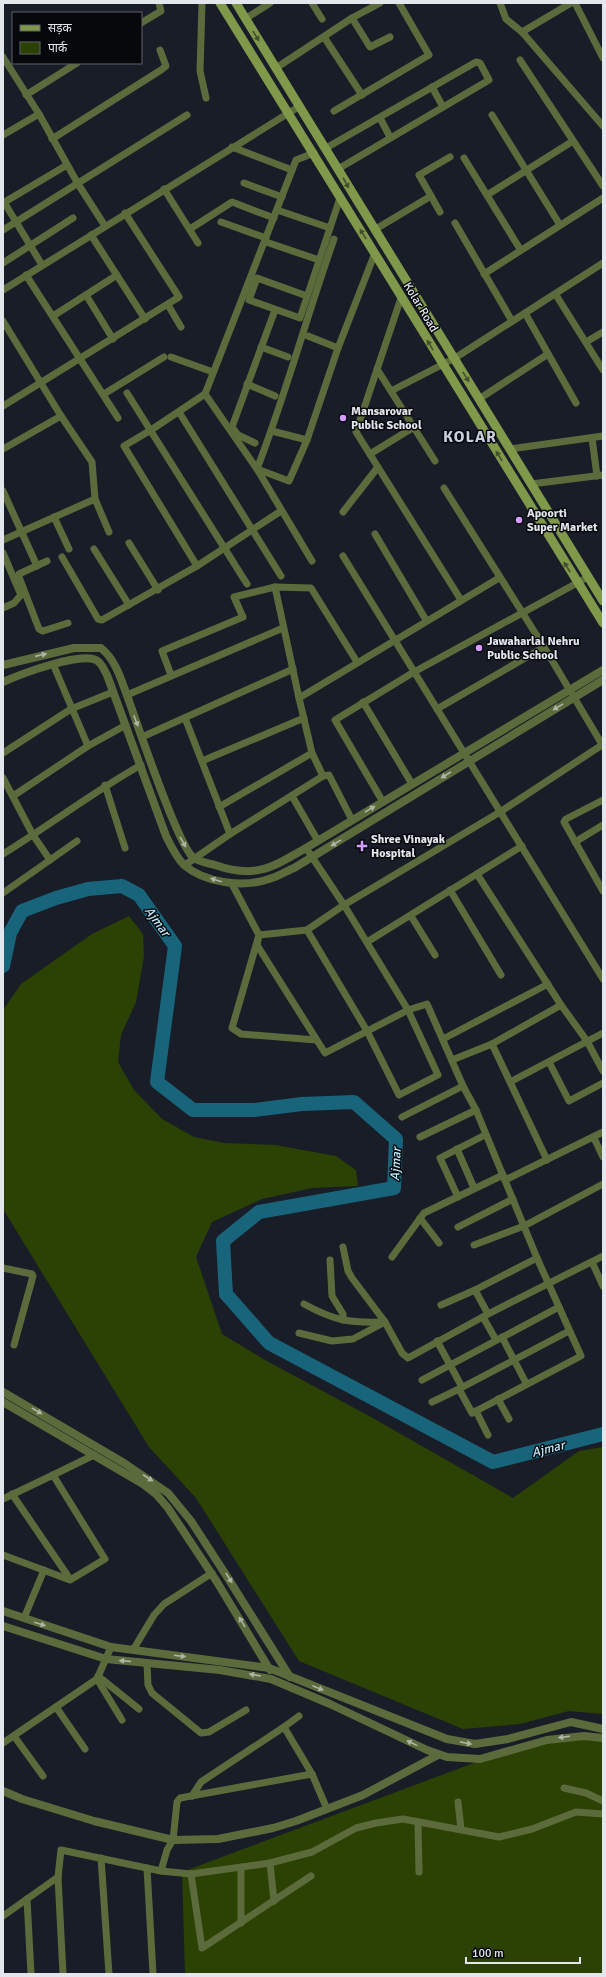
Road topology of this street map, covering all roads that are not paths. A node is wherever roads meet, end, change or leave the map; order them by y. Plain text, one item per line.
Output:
1 (159, 3) edge
2 (202, 3) edge
3 (220, 3) edge
4 (236, 3) edge
5 (270, 3) edge
6 (312, 3) edge
7 (380, 3) edge
8 (399, 3) edge
9 (500, 3) edge
10 (571, 3) edge
11 (575, 3) edge
12 (352, 18) junction
13 (245, 19) junction
14 (322, 19) dead end
15 (142, 22) edge
16 (522, 32) junction
17 (324, 37) junction
18 (390, 37) dead end
19 (160, 50) dead end
20 (3, 57) edge
21 (603, 58) edge
22 (520, 60) dead end
23 (75, 64) edge
24 (276, 68) junction
25 (6, 69) edge
26 (432, 87) junction
27 (26, 95) junction
28 (362, 95) junction
29 (206, 98) dead end
30 (300, 106) junction
31 (443, 107) junction
32 (334, 111) dead end
33 (288, 113) junction
34 (39, 114) junction
35 (186, 115) dead end
36 (492, 115) dead end
37 (380, 118) junction
38 (603, 126) edge
39 (4, 133) edge
40 (390, 137) junction
41 (52, 139) junction
42 (573, 141) junction
43 (232, 147) junction
44 (326, 148) junction
45 (314, 153) junction
46 (450, 157) dead end
47 (464, 158) dead end
48 (67, 164) junction
49 (338, 169) junction
50 (525, 169) junction
51 (292, 170) junction
52 (244, 183) dead end
53 (78, 184) junction
54 (603, 186) edge
55 (164, 189) junction
56 (487, 195) junction
57 (431, 196) junction
58 (282, 197) junction
59 (340, 198) junction
60 (603, 198) edge
61 (4, 202) edge
62 (277, 210) junction
63 (440, 212) dead end
64 (125, 213) junction
65 (73, 218) dead end
66 (274, 218) junction
67 (221, 222) dead end
68 (16, 223) junction
69 (455, 224) dead end
70 (560, 225) junction
71 (105, 226) junction
72 (330, 228) junction
73 (190, 229) junction
74 (3, 230) edge
75 (374, 230) junction
76 (91, 235) junction
77 (334, 239) dead end
78 (267, 241) junction
79 (198, 243) dead end
80 (31, 247) junction
81 (520, 249) junction
82 (374, 253) junction
83 (319, 260) junction
84 (3, 263) edge
85 (603, 263) edge
86 (42, 265) junction
87 (484, 274) junction
88 (26, 275) junction
89 (117, 275) junction
90 (3, 290) edge
91 (86, 295) junction
92 (556, 295) junction
93 (307, 296) junction
94 (402, 298) junction
95 (168, 305) junction
96 (275, 310) junction
97 (525, 313) junction
98 (53, 316) junction
99 (145, 319) junction
100 (3, 321) edge
101 (512, 321) junction
102 (181, 327) dead end
103 (603, 332) edge
104 (308, 336) dead end
105 (113, 339) junction
106 (586, 342) junction
107 (261, 347) junction
108 (338, 348) junction
109 (548, 354) junction
110 (288, 357) dead end
111 (454, 358) junction
112 (80, 359) junction
113 (442, 364) junction
114 (377, 369) junction
115 (603, 370) edge
116 (213, 372) junction
117 (40, 383) junction
118 (247, 384) junction
119 (391, 391) junction
120 (127, 393) dead end
121 (104, 394) junction
122 (205, 394) junction
123 (275, 396) dead end
124 (479, 399) junction
125 (576, 402) dead end
126 (3, 406) edge
127 (179, 412) junction
128 (61, 416) junction
129 (118, 418) dead end
130 (414, 427) junction
131 (151, 430) junction
132 (272, 431) junction
133 (603, 436) edge
134 (592, 438) junction
135 (307, 440) junction
136 (254, 443) dead end
137 (3, 449) edge
138 (510, 449) junction
139 (370, 454) junction
140 (435, 461) dead end
141 (378, 467) junction
142 (256, 469) junction
143 (600, 475) edge
144 (531, 484) junction
145 (444, 488) dead end
146 (3, 491) edge
147 (95, 499) junction
148 (281, 511) junction
149 (343, 512) dead end
150 (54, 517) junction
151 (254, 530) junction
152 (21, 532) junction
153 (109, 532) dead end
154 (375, 534) dead end
155 (3, 540) edge
156 (129, 542) dead end
157 (225, 548) junction
158 (69, 549) dead end
159 (94, 549) dead end
160 (3, 553) edge
161 (343, 556) dead end
162 (62, 557) dead end
163 (47, 561) dead end
164 (312, 562) dead end
165 (37, 566) junction
166 (197, 566) junction
167 (281, 576) dead end
168 (588, 577) junction
169 (499, 578) junction
170 (577, 583) junction
171 (247, 584) dead end
172 (275, 587) junction
173 (158, 590) junction
174 (462, 600) junction
175 (603, 602) edge
176 (129, 604) junction
177 (3, 608) edge
178 (522, 613) junction
179 (426, 620) junction
180 (68, 623) dead end
181 (603, 623) edge
182 (283, 628) junction
183 (395, 640) junction
184 (544, 647) junction
185 (357, 662) junction
186 (53, 664) junction
187 (3, 665) edge
188 (293, 669) junction
189 (603, 670) edge
190 (414, 672) junction
191 (171, 675) junction
192 (603, 680) edge
193 (3, 682) edge
194 (113, 692) junction
195 (571, 694) junction
196 (127, 695) junction
197 (299, 698) junction
198 (363, 702) junction
199 (71, 709) junction
200 (437, 709) junction
201 (185, 718) junction
202 (304, 718) junction
203 (126, 725) junction
204 (142, 737) junction
205 (88, 746) junction
206 (603, 746) edge
207 (3, 753) edge
208 (312, 753) junction
209 (463, 753) junction
210 (202, 761) junction
211 (468, 762) junction
212 (141, 765) junction
213 (323, 776) junction
214 (3, 778) edge
215 (412, 784) junction
216 (105, 785) junction
217 (13, 796) junction
218 (292, 796) junction
219 (603, 800) edge
220 (383, 802) junction
221 (219, 807) junction
222 (500, 812) junction
223 (352, 820) junction
224 (603, 825) edge
225 (230, 834) junction
226 (33, 835) junction
227 (77, 841) dead end
228 (318, 841) junction
229 (575, 842) junction
230 (522, 846) junction
231 (125, 848) dead end
232 (306, 848) junction
233 (3, 854) edge
234 (194, 858) junction
235 (311, 858) junction
236 (50, 860) junction
237 (184, 865) junction
238 (477, 874) junction
239 (601, 882) edge
240 (232, 884) junction
241 (450, 890) junction
242 (603, 891) edge
243 (3, 893) edge
244 (344, 904) junction
245 (410, 916) junction
246 (307, 930) junction
247 (259, 935) junction
248 (367, 942) junction
249 (435, 955) dead end
250 (600, 966) edge
251 (501, 975) dead end
252 (603, 979) edge
253 (548, 984) junction
254 (561, 1005) junction
255 (408, 1010) junction
256 (367, 1031) junction
257 (603, 1033) edge
258 (443, 1039) junction
259 (316, 1040) junction
260 (587, 1041) junction
261 (492, 1044) junction
262 (452, 1060) junction
263 (549, 1062) junction
264 (603, 1072) edge
265 (510, 1082) junction
266 (603, 1083) edge
267 (463, 1086) junction
268 (476, 1110) junction
269 (402, 1117) dead end
270 (603, 1132) edge
271 (485, 1135) junction
272 (420, 1137) dead end
273 (594, 1138) junction
274 (456, 1149) junction
275 (603, 1157) edge
276 (546, 1160) junction
277 (504, 1177) junction
278 (603, 1184) edge
279 (474, 1188) junction
280 (458, 1197) junction
281 (513, 1199) junction
282 (420, 1218) junction
283 (524, 1226) junction
284 (458, 1227) dead end
285 (439, 1243) dead end
286 (474, 1245) dead end
287 (343, 1247) dead end
288 (603, 1256) edge
289 (392, 1257) dead end
290 (537, 1258) junction
291 (330, 1260) dead end
292 (592, 1262) junction
293 (3, 1268) edge
294 (548, 1283) junction
295 (603, 1286) edge
296 (475, 1290) junction
297 (304, 1304) dead end
298 (441, 1305) dead end
299 (559, 1307) junction
300 (485, 1316) junction
301 (344, 1320) junction
302 (386, 1322) junction
303 (569, 1331) junction
304 (298, 1333) dead end
305 (499, 1338) junction
306 (437, 1341) junction
307 (14, 1345) dead end
308 (513, 1359) junction
309 (450, 1365) junction
310 (422, 1380) dead end
311 (526, 1383) junction
312 (461, 1388) junction
313 (3, 1392) edge
314 (498, 1399) junction
315 (3, 1402) edge
316 (432, 1402) dead end
317 (476, 1412) junction
318 (509, 1419) dead end
319 (488, 1435) dead end
320 (94, 1455) junction
321 (53, 1475) junction
322 (12, 1494) junction
323 (3, 1499) edge
324 (3, 1555) edge
325 (44, 1570) junction
326 (212, 1573) junction
327 (70, 1580) junction
328 (3, 1611) edge
329 (24, 1618) junction
330 (3, 1626) edge
331 (111, 1647) junction
332 (133, 1650) junction
333 (106, 1660) junction
334 (147, 1663) junction
335 (269, 1668) junction
336 (290, 1676) junction
337 (97, 1677) junction
338 (273, 1680) junction
339 (295, 1688) junction
340 (56, 1707) junction
341 (139, 1709) dead end
342 (246, 1710) dead end
343 (299, 1716) dead end
344 (122, 1720) dead end
345 (284, 1727) junction
346 (603, 1729) edge
347 (14, 1736) junction
348 (603, 1738) edge
349 (3, 1743) edge
350 (85, 1749) dead end
351 (438, 1755) junction
352 (312, 1774) junction
353 (43, 1776) dead end
354 (564, 1788) dead end
355 (3, 1791) edge
356 (192, 1796) junction
357 (603, 1801) edge
358 (458, 1802) dead end
359 (327, 1809) junction
360 (603, 1814) edge
361 (418, 1822) junction
362 (461, 1829) junction
363 (172, 1840) junction
364 (101, 1858) junction
365 (270, 1863) junction
366 (241, 1867) junction
367 (147, 1868) junction
368 (161, 1871) junction
369 (419, 1872) dead end
370 (191, 1874) junction
371 (311, 1876) dead end
372 (58, 1877) junction
373 (27, 1899) junction
374 (274, 1901) junction
375 (3, 1916) edge
376 (241, 1923) junction
377 (31, 1974) edge
378 (63, 1974) edge
379 (109, 1974) edge
380 (153, 1974) edge

1 - 15 street
2 - 29 street
3 - 33 main road, Kolar Road
4 - 13 main road, Kolar Road
5 - 13 street
6 - 14 street
7 - 12 street
8 - 28 street
9 - 16 street
10 - 16 street
11 - 21 street
12 - 17 street
12 - 18 street
13 -> 24 main road, Kolar Road
16 - 38 street
17 - 24 street
17 - 28 street
19 - 41 street
20 - 25 street
22 - 42 street
23 - 27 street
24 - 30 main road, Kolar Road
25 - 27 street
26 - 31 street
26 - 31 street
26 - 37 street
27 - 34 street
28 - 32 street
30 - 33 street
30 - 44 main road, Kolar Road
31 - 40 street
33 - 43 street
33 - 45 main road, Kolar Road
34 - 39 street
34 - 41 street
35 - 53 street
36 - 50 street
37 - 40 street
37 - 44 street
40 - 49 street
41 - 48 street
42 - 50 street
42 - 54 street
43 - 51 street
43 - 55 street
44 - 49 main road, Kolar Road
45 - 51 street
45 - 59 main road, Kolar Road
46 - 57 street
47 - 56 street
48 - 53 street
48 - 61 street
49 -> 75 main road, Kolar Road
50 - 56 street
50 - 70 street
51 - 58 street
52 - 58 street
53 - 68 street
53 - 71 street
55 - 64 street
55 - 73 street
56 - 81 street
57 - 63 street
57 - 75 street
58 - 62 street
59 - 72 street
82 -> 59 main road, Kolar Road
60 - 70 street
61 - 68 street
62 - 66 street
62 - 72 street
64 - 71 street
64 - 95 street
65 - 80 street
66 - 73 street
66 - 78 street
67 - 78 street
68 - 74 street
68 - 80 street
69 - 87 street
70 - 81 street
71 - 76 street
72 - 83 street
73 - 79 street
75 - 111 main road, Kolar Road
76 - 86 street
76 - 89 street
77 - 132 street
78 - 83 street
78 - 116 street
80 - 84 street
80 - 86 street
81 - 87 street
82 - 94 main road, Kolar Road
82 - 108 street
83 - 93 street
85 - 92 street
86 - 88 street
87 - 101 street
88 - 90 street
88 - 98 street
89 - 91 street
89 - 99 street
91 - 98 street
91 - 105 street
92 - 97 street
92 - 106 street
93 - 96 street
93 - 96 street
113 -> 94 main road, Kolar Road
94 - 114 street
95 - 99 street
95 - 102 street
96 - 107 street
97 - 101 street
97 - 109 street
98 - 112 street
99 - 105 street
100 - 117 street
101 - 111 street
103 - 106 street
104 - 108 street
105 - 112 street
106 - 115 street
107 - 110 street
107 - 118 street
108 - 135 street
109 - 124 street
109 - 125 street
111 - 113 street
111 -> 124 main road, Kolar Road
112 - 117 street
112 - 121 street
113 - 119 street
170 -> 113 main road, Kolar Road
114 - 119 street
114 - 139 street
116 - 121 street
116 - 122 street
117 - 126 street
117 - 128 street
118 - 123 street
118 - 136 street
119 - 130 street
120 - 131 street
121 - 129 street
122 - 127 street
122 - 142 street
124 - 138 main road, Kolar Road
127 - 131 street
127 - 151 street
128 - 137 street
128 - 147 street
130 - 139 street
130 - 140 street
131 - 157 street
131 - 166 street
132 - 135 street
132 - 142 street
133 - 134 street
134 - 138 street
134 - 143 street
135 - 142 street
138 - 144 main road, Kolar Road
139 - 141 street
141 - 149 street
141 - 174 street
142 - 148 street
143 - 144 street
144 - 168 main road, Kolar Road
145 - 169 street
146 - 152 street
147 - 150 street
147 - 153 street
148 - 151 street
148 - 164 street
150 - 152 street
150 - 158 street
151 - 157 street
151 - 167 street
152 - 155 street
152 - 165 street
154 - 179 street
156 - 173 street
157 - 166 street
157 - 171 street
159 - 176 street
160 - 177 street
161 - 183 street
162 - 176 street
163 - 165 street
165 - 180 street
166 - 173 street
168 - 170 street
168 - 175 main road, Kolar Road
169 - 174 street
169 - 178 street
170 - 178 street
170 - 181 main road, Kolar Road
172 - 182 street
172 - 185 street
172 - 191 street
173 - 176 street
174 - 179 street
178 - 184 street
178 - 190 street
179 - 183 street
182 - 188 street
182 - 191 street
183 - 185 street
183 - 190 street
184 - 195 street
184 - 200 street
185 - 197 street
186 - 193 street
186 - 194 street
186 - 199 street
187 -> 196 street
188 - 197 street
188 - 201 street
189 - 195 street
190 - 198 street
190 - 200 street
191 - 196 street
192 - 195 street
194 - 199 street
194 - 203 street
195 - 206 street
195 - 209 street
195 -> 211 street
196 -> 204 street
197 - 202 street
198 - 215 street
198 - 220 street
199 - 205 street
199 - 207 street
200 - 209 street
201 - 204 street
201 - 210 street
202 - 208 street
202 - 210 street
203 - 205 street
203 - 212 street
204 -> 234 street
205 - 217 street
206 - 222 street
208 - 213 street
208 - 221 street
209 - 211 street
209 - 215 street
210 - 221 street
211 - 222 street
211 -> 235 street
212 - 216 street
212 - 237 street
213 - 218 street
213 - 223 street
214 - 217 street
215 - 220 street
216 - 226 street
216 - 231 street
217 - 226 street
218 - 225 street
218 - 228 street
219 - 229 street
223 -> 220 street
221 - 225 street
222 - 230 street
222 - 244 street
223 - 228 street
224 - 229 street
225 - 234 street
226 - 233 street
226 - 236 street
227 - 236 street
228 - 232 street
229 - 239 street
230 - 238 street
230 - 250 street
232 - 234 street
232 - 235 street
234 - 237 street
235 - 240 street
235 - 244 street
236 - 243 street
240 -> 237 street
238 - 241 street
238 - 253 street
239 - 242 street
240 - 247 street
241 - 245 street
241 - 251 street
244 - 246 street
244 - 248 street
245 - 248 street
245 - 249 street
246 - 247 street
246 - 256 street
247 - 259 street
247 - 259 street
248 - 255 street
250 - 252 street
253 - 254 street
253 - 258 street
254 - 260 street
254 - 261 street
255 - 256 street
255 - 256 street
255 - 258 street
256 - 259 street
257 - 260 street
258 - 262 street
260 - 263 street
260 - 264 street
261 - 262 street
261 - 265 street
262 - 267 street
263 - 265 street
263 - 266 street
265 - 276 street
267 - 268 street
267 - 269 street
268 - 271 street
268 - 272 street
270 - 273 street
271 - 274 street
271 - 277 street
273 - 275 street
273 - 276 street
274 - 279 street
274 - 280 street
276 - 277 street
277 - 279 street
277 - 281 street
278 - 283 street
279 - 280 street
280 - 282 street
281 - 283 street
281 - 284 street
282 - 285 street
282 - 289 street
283 - 286 street
283 - 290 street
287 - 302 street
288 - 292 street
290 - 294 street
290 - 296 street
291 - 301 street
292 - 294 street
292 - 295 street
293 - 307 street
294 - 299 street
294 - 300 street
296 - 298 street
296 - 300 street
297 - 301 street
299 - 303 street
299 - 305 street
300 - 305 street
300 - 306 street
301 - 302 street
302 - 304 street
302 - 306 street
303 - 308 street
303 - 311 street
305 - 308 street
305 - 309 street
306 - 309 street
308 - 311 street
308 - 312 street
309 - 310 street
309 - 312 street
311 - 314 street
312 - 316 street
312 - 317 street
313 -> 336 street
314 - 317 street
314 - 318 street
315 - 320 street
317 - 319 street
320 - 321 street
320 - 326 street
321 - 322 street
321 - 327 street
322 - 323 street
322 - 327 street
324 - 325 street
325 - 327 street
325 - 329 street
326 - 332 street
335 -> 326 street
328 - 329 street
329 -> 331 street
330 - 333 street
331 - 332 street
331 - 333 street
332 -> 335 street
334 -> 333 street
333 - 337 street
338 -> 334 street
334 - 342 street
335 - 336 street
335 - 338 street
336 - 339 street
336 -> 346 street
337 - 340 street
337 - 341 street
337 - 344 street
338 - 339 street
351 -> 339 street
340 - 347 street
340 - 350 street
343 - 345 street
345 - 352 street
345 - 356 street
347 - 349 street
347 - 353 street
348 -> 351 street
351 - 359 street
352 - 356 street
352 - 359 street
354 - 357 street
355 - 363 street
356 - 363 street
358 - 362 street
359 - 363 street
360 - 362 street
361 - 362 street
361 - 365 street
361 - 369 street
363 - 368 street
364 - 367 street
364 - 372 street
364 - 379 street
365 - 366 street
365 - 374 street
366 - 370 street
366 - 376 street
367 - 368 street
367 - 380 street
368 - 370 street
370 - 376 street
371 - 374 street
372 - 373 street
372 - 378 street
373 - 375 street
373 - 377 street
374 - 376 street

